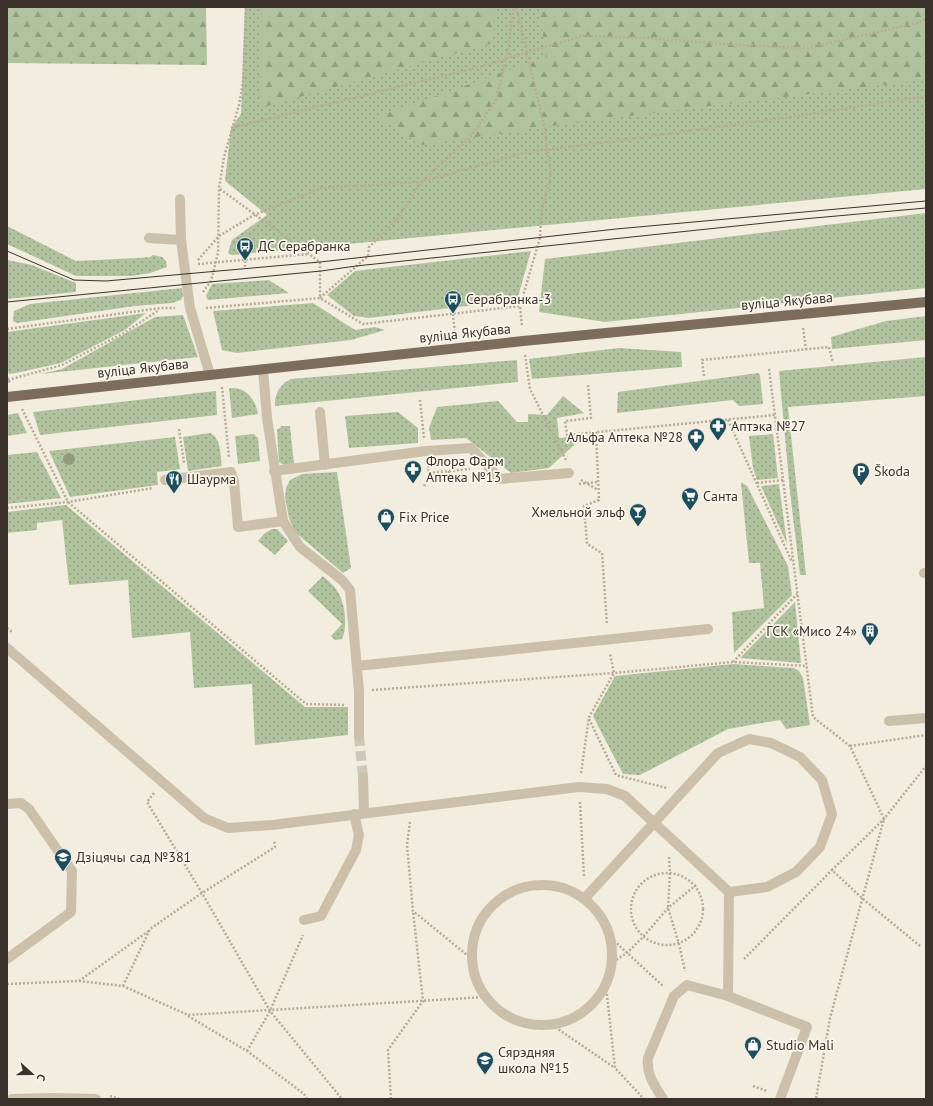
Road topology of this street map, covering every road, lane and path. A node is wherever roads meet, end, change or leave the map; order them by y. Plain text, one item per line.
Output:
1 (246, 7) edge
2 (515, 7) edge
3 (926, 19) edge
4 (526, 53) junction
5 (506, 59) junction
6 (926, 96) edge
7 (231, 128) junction
8 (547, 151) junction
9 (421, 182) junction
10 (220, 188) junction
11 (180, 199) dead end
12 (254, 215) junction
13 (219, 236) junction
14 (149, 238) dead end
15 (181, 240) junction
16 (309, 254) junction
17 (244, 261) junction
18 (216, 262) junction
19 (195, 264) junction
20 (245, 268) dead end
21 (195, 269) dead end
22 (926, 302) edge
23 (161, 308) dead end
24 (190, 308) junction
25 (453, 314) junction
26 (802, 314) junction
27 (394, 320) dead end
28 (457, 348) junction
29 (806, 349) junction
30 (833, 363) dead end
31 (263, 369) junction
32 (769, 369) dead end
33 (210, 375) junction
34 (704, 376) dead end
35 (8, 380) dead end
36 (588, 385) dead end
37 (530, 389) dead end
38 (7, 397) edge
39 (420, 400) dead end
40 (320, 412) dead end
41 (775, 415) junction
42 (728, 420) junction
43 (226, 424) dead end
44 (179, 429) dead end
45 (596, 432) junction
46 (424, 435) dead end
47 (38, 444) dead end
48 (325, 464) junction
49 (274, 471) junction
50 (449, 471) dead end
51 (231, 472) junction
52 (570, 473) junction
53 (185, 477) junction
54 (429, 477) dead end
55 (783, 480) junction
56 (163, 483) joint
57 (449, 483) dead end
58 (757, 484) junction
59 (424, 486) dead end
60 (598, 490) junction
61 (68, 502) junction
62 (7, 508) edge
63 (283, 521) junction
64 (793, 566) junction
65 (797, 594) junction
66 (7, 628) edge
67 (708, 629) dead end
68 (19, 639) dead end
69 (608, 639) junction
70 (7, 648) edge
71 (733, 662) junction
72 (357, 666) junction
73 (613, 666) dead end
74 (807, 666) junction
75 (359, 690) junction
76 (358, 705) junction
77 (589, 717) dead end
78 (926, 718) edge
79 (889, 721) dead end
80 (926, 735) edge
81 (359, 736) tunnel mouth
82 (850, 746) junction
83 (926, 766) edge
84 (363, 776) tunnel mouth
85 (164, 784) junction
86 (683, 792) junction
87 (7, 804) edge
88 (413, 808) junction
89 (359, 814) junction
90 (884, 819) junction
91 (655, 822) junction
92 (272, 825) junction
93 (666, 833) junction
94 (832, 870) junction
95 (670, 873) junction
96 (708, 874) junction
97 (695, 886) junction
98 (729, 892) junction
99 (202, 893) junction
100 (585, 898) junction
101 (862, 899) junction
102 (668, 908) junction
103 (413, 911) junction
104 (307, 919) joint
105 (150, 929) junction
106 (643, 936) junction
107 (611, 938) junction
108 (679, 944) junction
109 (920, 946) dead end
110 (626, 953) junction
111 (7, 959) edge
112 (472, 959) junction
113 (612, 962) junction
114 (729, 974) junction
115 (79, 981) junction
116 (7, 984) edge
117 (688, 984) junction
118 (123, 986) junction
119 (606, 986) junction
120 (674, 996) junction
121 (728, 996) junction
122 (485, 997) junction
123 (423, 1001) junction
124 (270, 1010) junction
125 (188, 1015) junction
126 (552, 1025) junction
127 (247, 1051) junction
128 (615, 1068) junction
129 (753, 1086) dead end
130 (776, 1096) edge
131 (12, 1099) edge
132 (96, 1099) edge
133 (307, 1099) edge
134 (342, 1099) edge
135 (392, 1099) edge
136 (644, 1099) edge
137 (663, 1099) edge
138 (816, 1099) edge

1 - 7 path
2 - 4 path
2 - 5 path
3 - 4 path
4 - 5 path
4 - 8 path
5 - 7 path
5 - 9 path
6 - 8 path
7 - 10 path
8 - 9 path
8 - 25 path
9 - 12 path
9 - 16 path
10 - 12 path
10 - 13 path
11 - 15 lane
12 - 13 path
12 - 16 path
13 - 18 path
13 - 19 path
14 - 15 lane
15 - 24 lane
16 - 17 path
17 - 18 path
17 - 20 path
18 - 19 path
18 - 24 path
19 - 21 path
22 - 26 main road, вуліца Якубава
23 - 35 path
24 - 33 lane
25 - 27 path
25 - 28 path
26 - 28 main road, вуліца Якубава
26 - 29 path
28 - 31 main road, вуліца Якубава
29 - 30 path
29 - 34 path
31 - 33 main road, вуліца Якубава
31 - 49 lane
32 - 41 path
33 - 38 main road, вуліца Якубава
36 - 45 path
37 - 52 path
39 - 46 path
40 - 48 lane
41 - 42 path
41 - 55 path
42 - 45 path
42 - 58 path
43 - 51 path
44 - 53 path
45 - 60 path
47 - 61 path
48 - 49 lane
48 - 52 lane
49 - 63 lane
50 - 57 path
51 - 53 lane
51 - 63 lane
52 - 60 path
53 - 56 lane
54 - 59 path
55 - 58 path
55 - 64 path
56 - 61 path
58 - 64 path
60 - 69 path
61 - 62 path
61 - 76 path
63 - 72 lane
64 - 65 path
65 - 71 path
65 - 74 path
66 - 68 path
67 - 69 lane
69 - 72 lane
69 - 73 path
70 - 85 lane
71 - 74 path
71 - 75 path
72 - 75 lane
74 - 82 path
75 - 76 lane
76 - 81 lane
77 - 86 path
78 - 79 lane
80 - 82 path
82 - 90 path
83 - 90 path
84 - 89 lane
85 - 92 lane
85 - 99 path
86 - 91 lane
86 - 98 lane
87 - 111 lane
88 - 89 lane
88 - 91 lane
88 - 103 path
89 - 92 lane
89 - 104 lane
90 - 94 path
90 - 101 path
91 - 93 lane
91 - 100 lane
92 - 99 path
93 - 95 path
93 - 96 lane
94 - 101 path
94 - 114 path
95 - 97 path
95 - 102 path
95 - 106 path
96 - 97 path
96 - 98 lane
97 - 102 path
97 - 108 path
98 - 114 lane
99 - 105 path
99 - 124 path
100 - 107 lane
100 - 112 lane
101 - 109 path
101 - 138 path
102 - 106 path
102 - 108 path
103 - 112 path
103 - 123 path
104 - 124 path
105 - 115 path
105 - 118 path
106 - 108 path
106 - 110 path
107 - 110 path
107 - 113 lane
108 - 117 path
110 - 113 path
110 - 120 path
112 - 122 lane
113 - 119 lane
114 - 121 lane
115 - 116 path
115 - 118 path
117 - 120 lane
117 - 121 lane
118 - 125 path
119 - 126 lane
119 - 128 path
120 - 137 lane
121 - 130 lane
122 - 123 path
122 - 126 lane
123 - 124 path
123 - 135 path
124 - 125 path
124 - 127 path
124 - 134 path
125 - 127 path
126 - 128 path
127 - 133 path
128 - 136 path
129 - 130 path
131 - 132 lane

